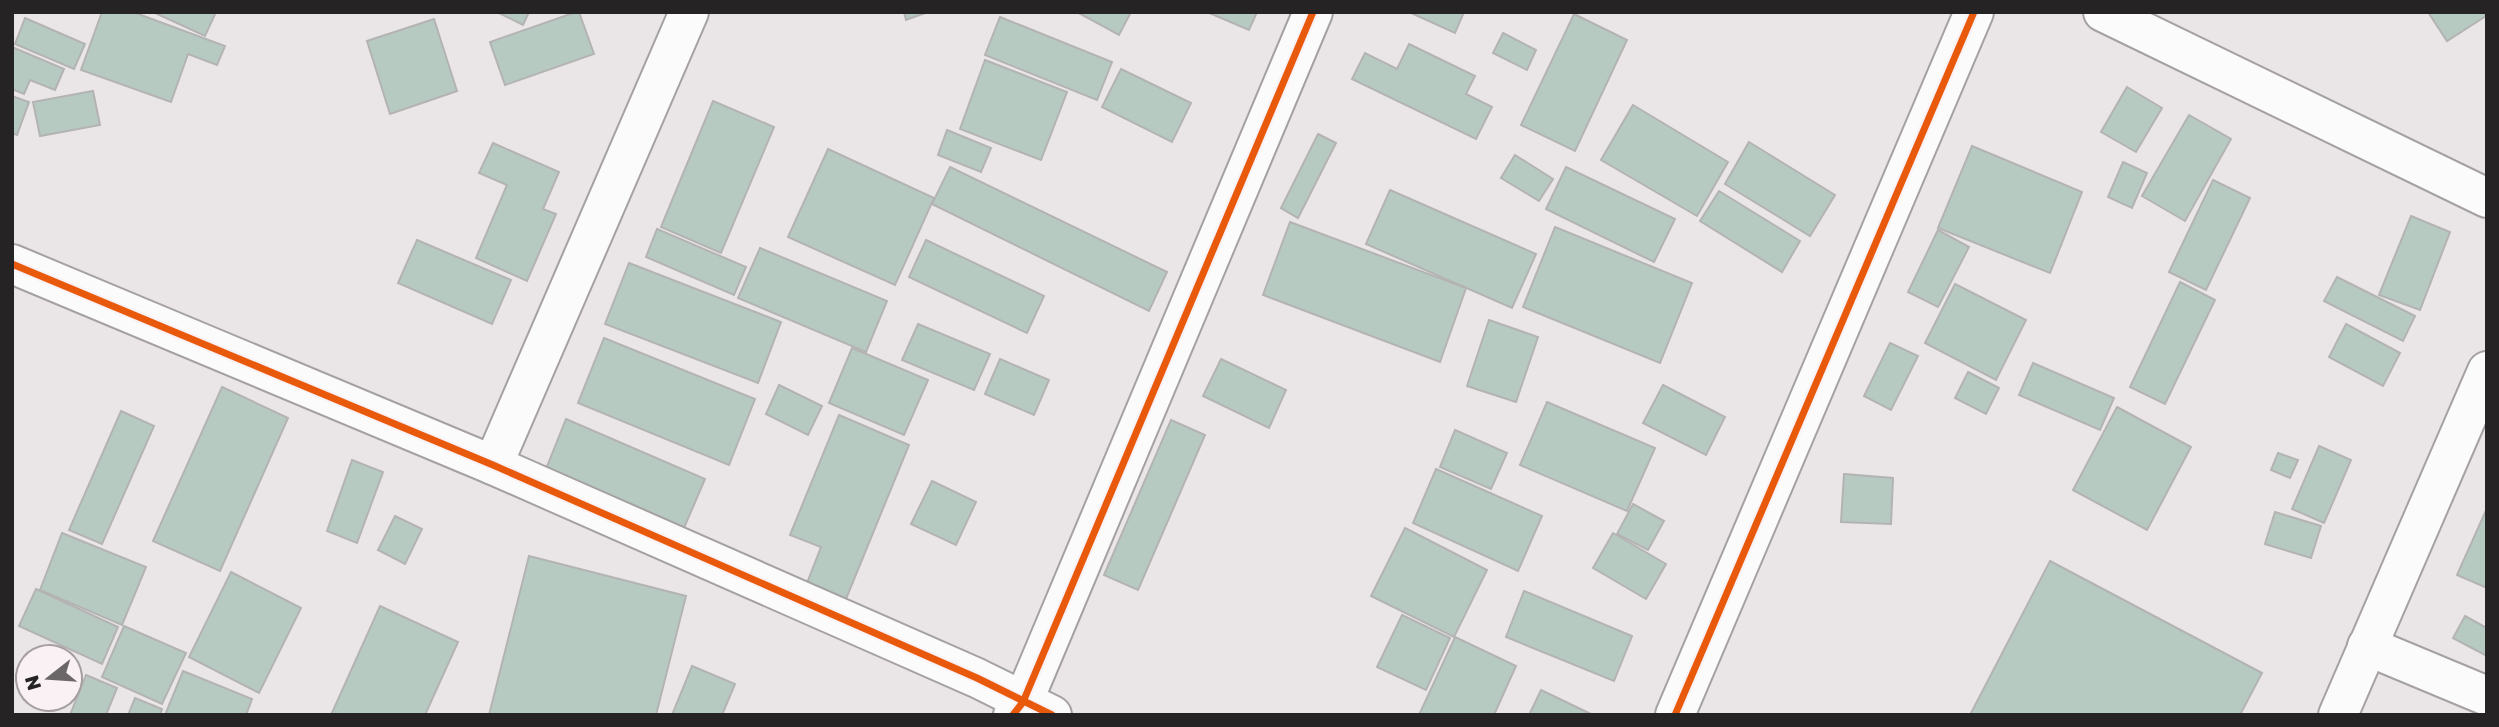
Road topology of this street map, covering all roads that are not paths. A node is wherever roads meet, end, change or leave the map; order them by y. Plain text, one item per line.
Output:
1 (689, 12) edge
2 (1313, 12) edge
3 (1974, 12) edge
4 (2103, 12) edge
5 (2487, 198) edge
6 (12, 264) edge
7 (2487, 370) edge
8 (493, 465) junction
9 (2367, 646) junction
10 (2487, 696) edge
11 (1029, 711) edge
12 (1675, 715) edge
13 (2338, 715) edge

1 - 8 street
2 - 11 street
3 - 12 street
4 - 5 street
6 - 8 street
7 - 9 street
8 - 11 street
9 - 10 street
9 - 13 street

